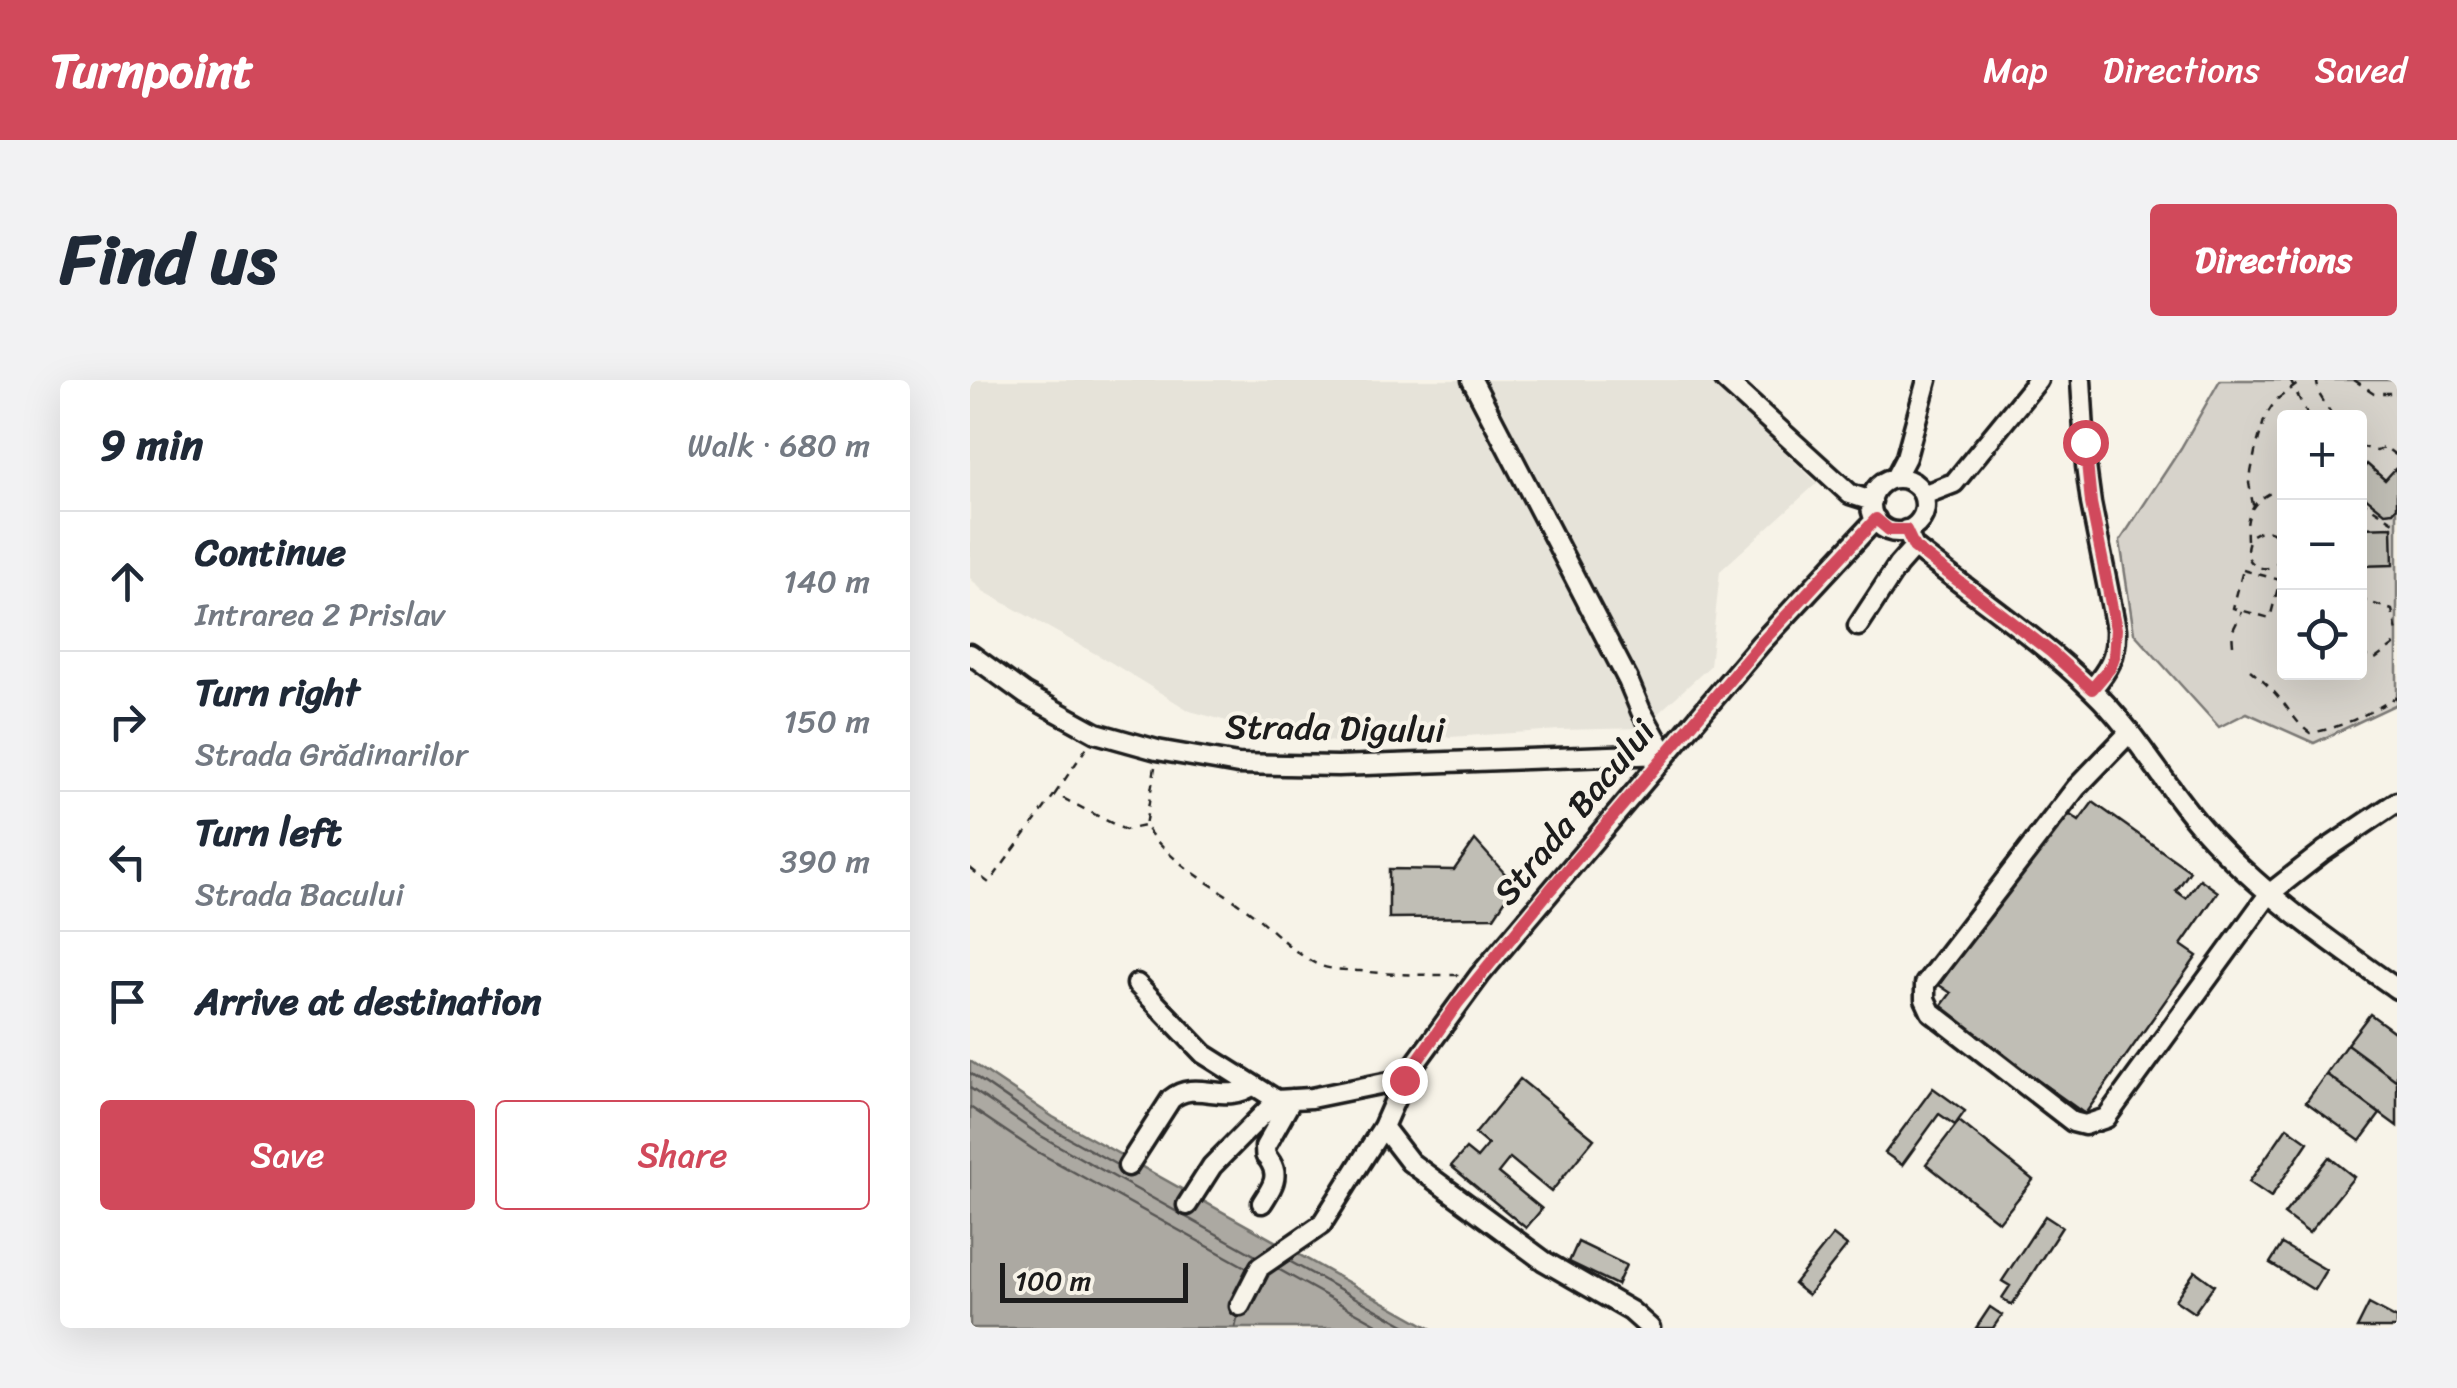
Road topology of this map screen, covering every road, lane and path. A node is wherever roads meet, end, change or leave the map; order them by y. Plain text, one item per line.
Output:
1 (1472, 380) edge
2 (1725, 380) edge
3 (1927, 380) edge
4 (2038, 380) edge
5 (2081, 380) edge
6 (2290, 380) edge
7 (2302, 380) edge
8 (2320, 380) edge
9 (2354, 380) edge
10 (2292, 386) junction
11 (2397, 394) edge
12 (2305, 410) edge
13 (2329, 410) edge
14 (2367, 448) edge
15 (2397, 456) edge
16 (1895, 478) junction
17 (2277, 490) edge
18 (1923, 494) junction
19 (2254, 505) junction
20 (2367, 505) edge
21 (1874, 510) junction
22 (2397, 524) edge
23 (2277, 535) edge
24 (1910, 539) junction
25 (2247, 543) junction
26 (2277, 564) edge
27 (2260, 568) junction
28 (2258, 574) junction
29 (2275, 600) joint
30 (2367, 601) edge
31 (2243, 610) junction
32 (1858, 626) dead end
33 (2397, 632) edge
34 (2397, 643) edge
35 (2232, 644) dead end
36 (970, 654) edge
37 (2367, 656) edge
38 (2250, 670) dead end
39 (2092, 689) junction
40 (2397, 698) edge
41 (2130, 732) junction
42 (1096, 733) junction
43 (1157, 750) junction
44 (1665, 754) junction
45 (1055, 794) junction
46 (2397, 802) edge
47 (1145, 826) junction
48 (970, 868) edge
49 (2269, 894) junction
50 (1480, 975) junction
51 (1138, 984) dead end
52 (2397, 990) edge
53 (1404, 1080) junction
54 (1252, 1085) junction
55 (1284, 1100) junction
56 (1383, 1127) junction
57 (1128, 1166) dead end
58 (1262, 1203) dead end
59 (1188, 1206) dead end
60 (1240, 1306) dead end
61 (1650, 1328) edge

1 - 44 street
2 - 21 street
3 - 16 street
4 - 18 street
5 - 39 street
6 - 10 path
7 - 10 path
8 - 13 path
9 - 11 path
10 - 12 path
10 - 19 path
14 - 15 path
16 - 18 street
16 - 21 street
17 - 19 path
18 - 24 street
19 - 25 path
20 - 22 path
21 - 24 street
21 - 44 street, Strada Bacului
23 - 25 path
24 - 32 street
24 - 39 street
25 - 27 path
26 - 27 path
27 - 28 path
28 - 29 path
28 - 31 path
29 - 31 path
30 - 33 path
31 - 35 path
34 - 37 path
36 - 42 street, Strada Digului
38 - 40 path
39 - 41 street
41 - 49 street
41 - 49 street
42 - 43 street, Strada Digului
42 - 45 path
43 - 44 street, Strada Digului
43 - 47 path
44 - 50 street, Strada Bacului
45 - 47 path
45 - 48 path
46 - 49 street
47 - 50 path
49 - 52 street
50 - 53 street, Strada Bacului
51 - 54 street
53 - 55 street
53 - 56 street, Strada Bacului
54 - 55 street
54 - 57 street
55 - 58 street
55 - 59 street
56 - 60 street, Strada Bacului
56 - 61 street

